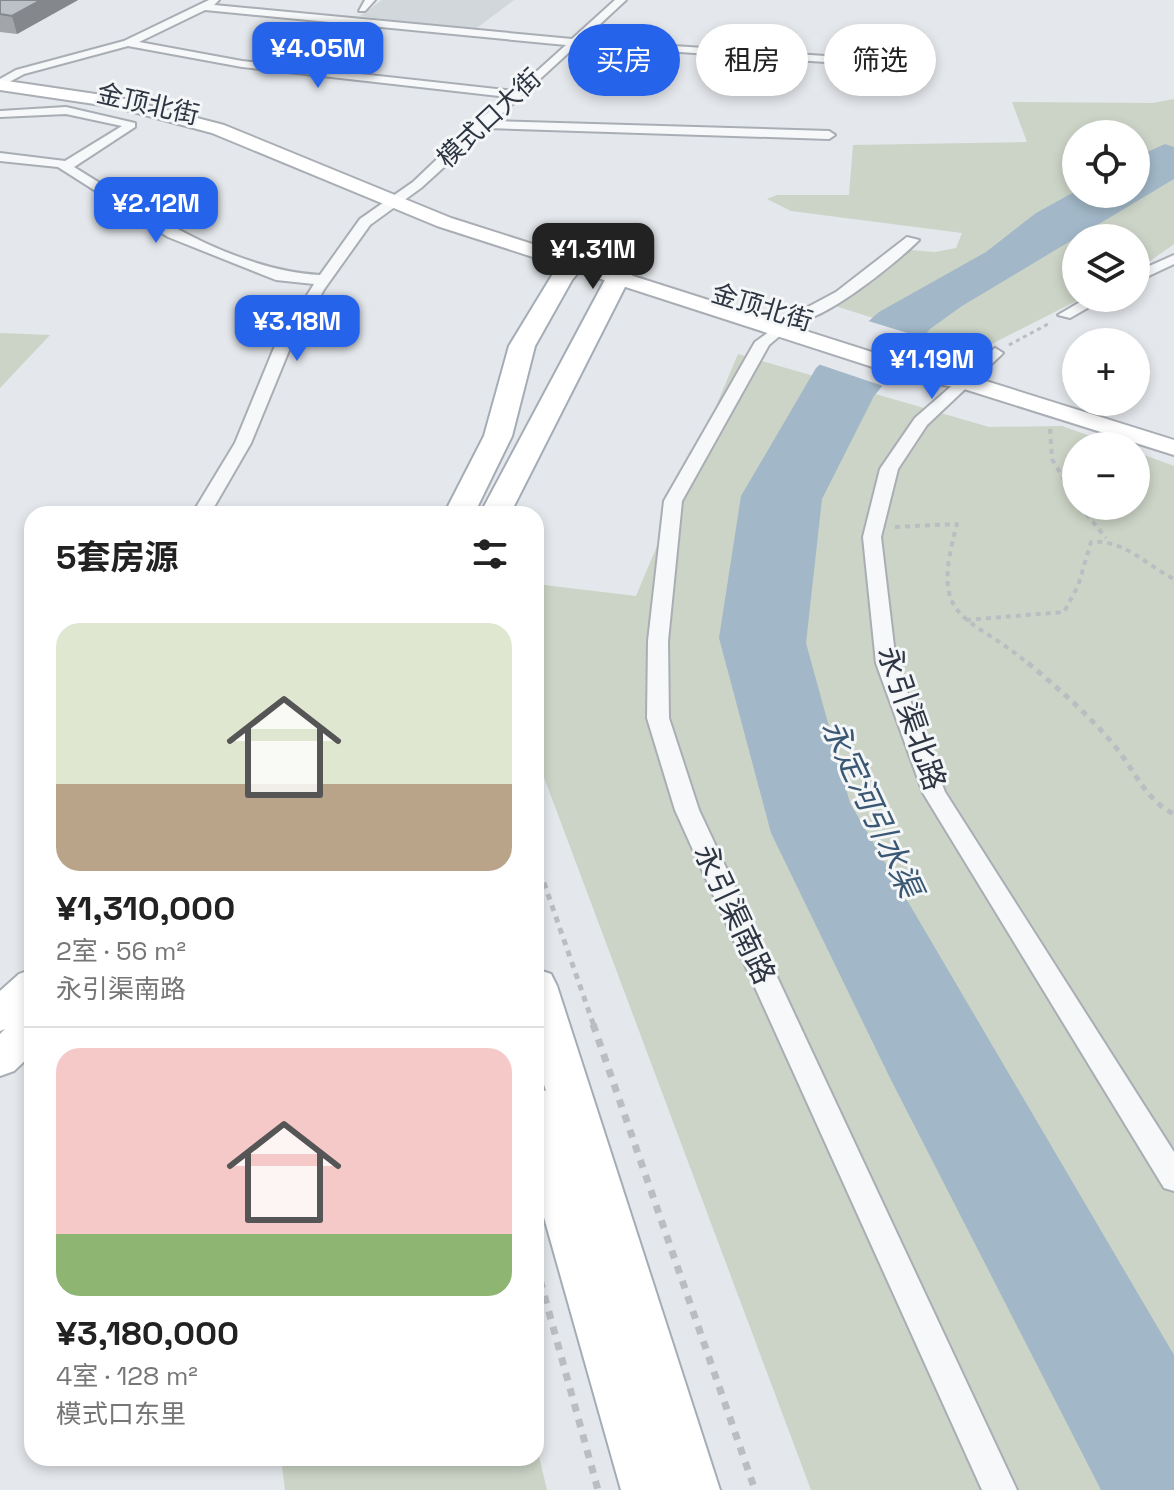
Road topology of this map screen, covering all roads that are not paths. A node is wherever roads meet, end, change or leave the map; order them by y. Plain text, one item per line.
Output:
1 (216, 0) edge
2 (621, 0) edge
3 (205, 7) junction
4 (594, 24) edge
5 (128, 43) junction
6 (568, 43) edge
7 (568, 47) edge
8 (680, 50) edge
9 (824, 59) edge
10 (2, 82) edge
11 (515, 94) junction
12 (0, 114) edge
13 (480, 124) junction
14 (829, 135) dead end
15 (0, 157) edge
16 (66, 166) junction
17 (396, 199) junction
18 (912, 240) dead end
19 (579, 256) junction
20 (1174, 259) edge
21 (625, 271) junction
22 (1150, 271) edge
23 (323, 280) junction
24 (1071, 312) edge
25 (1065, 315) road end
26 (803, 328) junction
27 (995, 353) road end
28 (965, 382) junction
29 (1174, 448) edge
30 (206, 506) edge
31 (463, 506) edge
32 (499, 506) edge
33 (24, 992) edge
34 (544, 1012) edge
35 (0, 1015) edge
36 (24, 1036) edge
37 (0, 1059) edge
38 (544, 1135) edge
39 (1174, 1178) edge
40 (649, 1490) edge
41 (692, 1490) edge
42 (1000, 1490) edge

1 - 3 street
2 - 4 street, 模式口大街
3 - 5 street
3 - 6 street
5 - 10 street
5 - 11 street
7 - 11 street, 模式口大街
8 - 9 street
10 - 17 main road, 金顶北街
11 - 13 street, 模式口大街
12 - 16 street
13 - 14 street
13 - 17 street, 模式口大街
15 - 16 street
16 - 23 street
17 - 19 main road, 金顶北街
17 - 23 street, 模式口大街
18 - 26 street, 永引渠南路
19 - 21 main road, 金顶北街
19 - 31 main road
20 - 22 street
21 - 26 main road, 金顶北街
21 - 32 main road
23 - 30 street, 模式口大街
24 - 25 street
26 - 28 main road, 金顶北街
26 - 42 street, 永引渠南路
27 - 28 street, 永引渠北路
28 - 29 main road, 金顶北街
28 - 39 street, 永引渠北路
33 - 35 main road
34 - 41 main road
36 - 37 main road
38 - 40 main road

